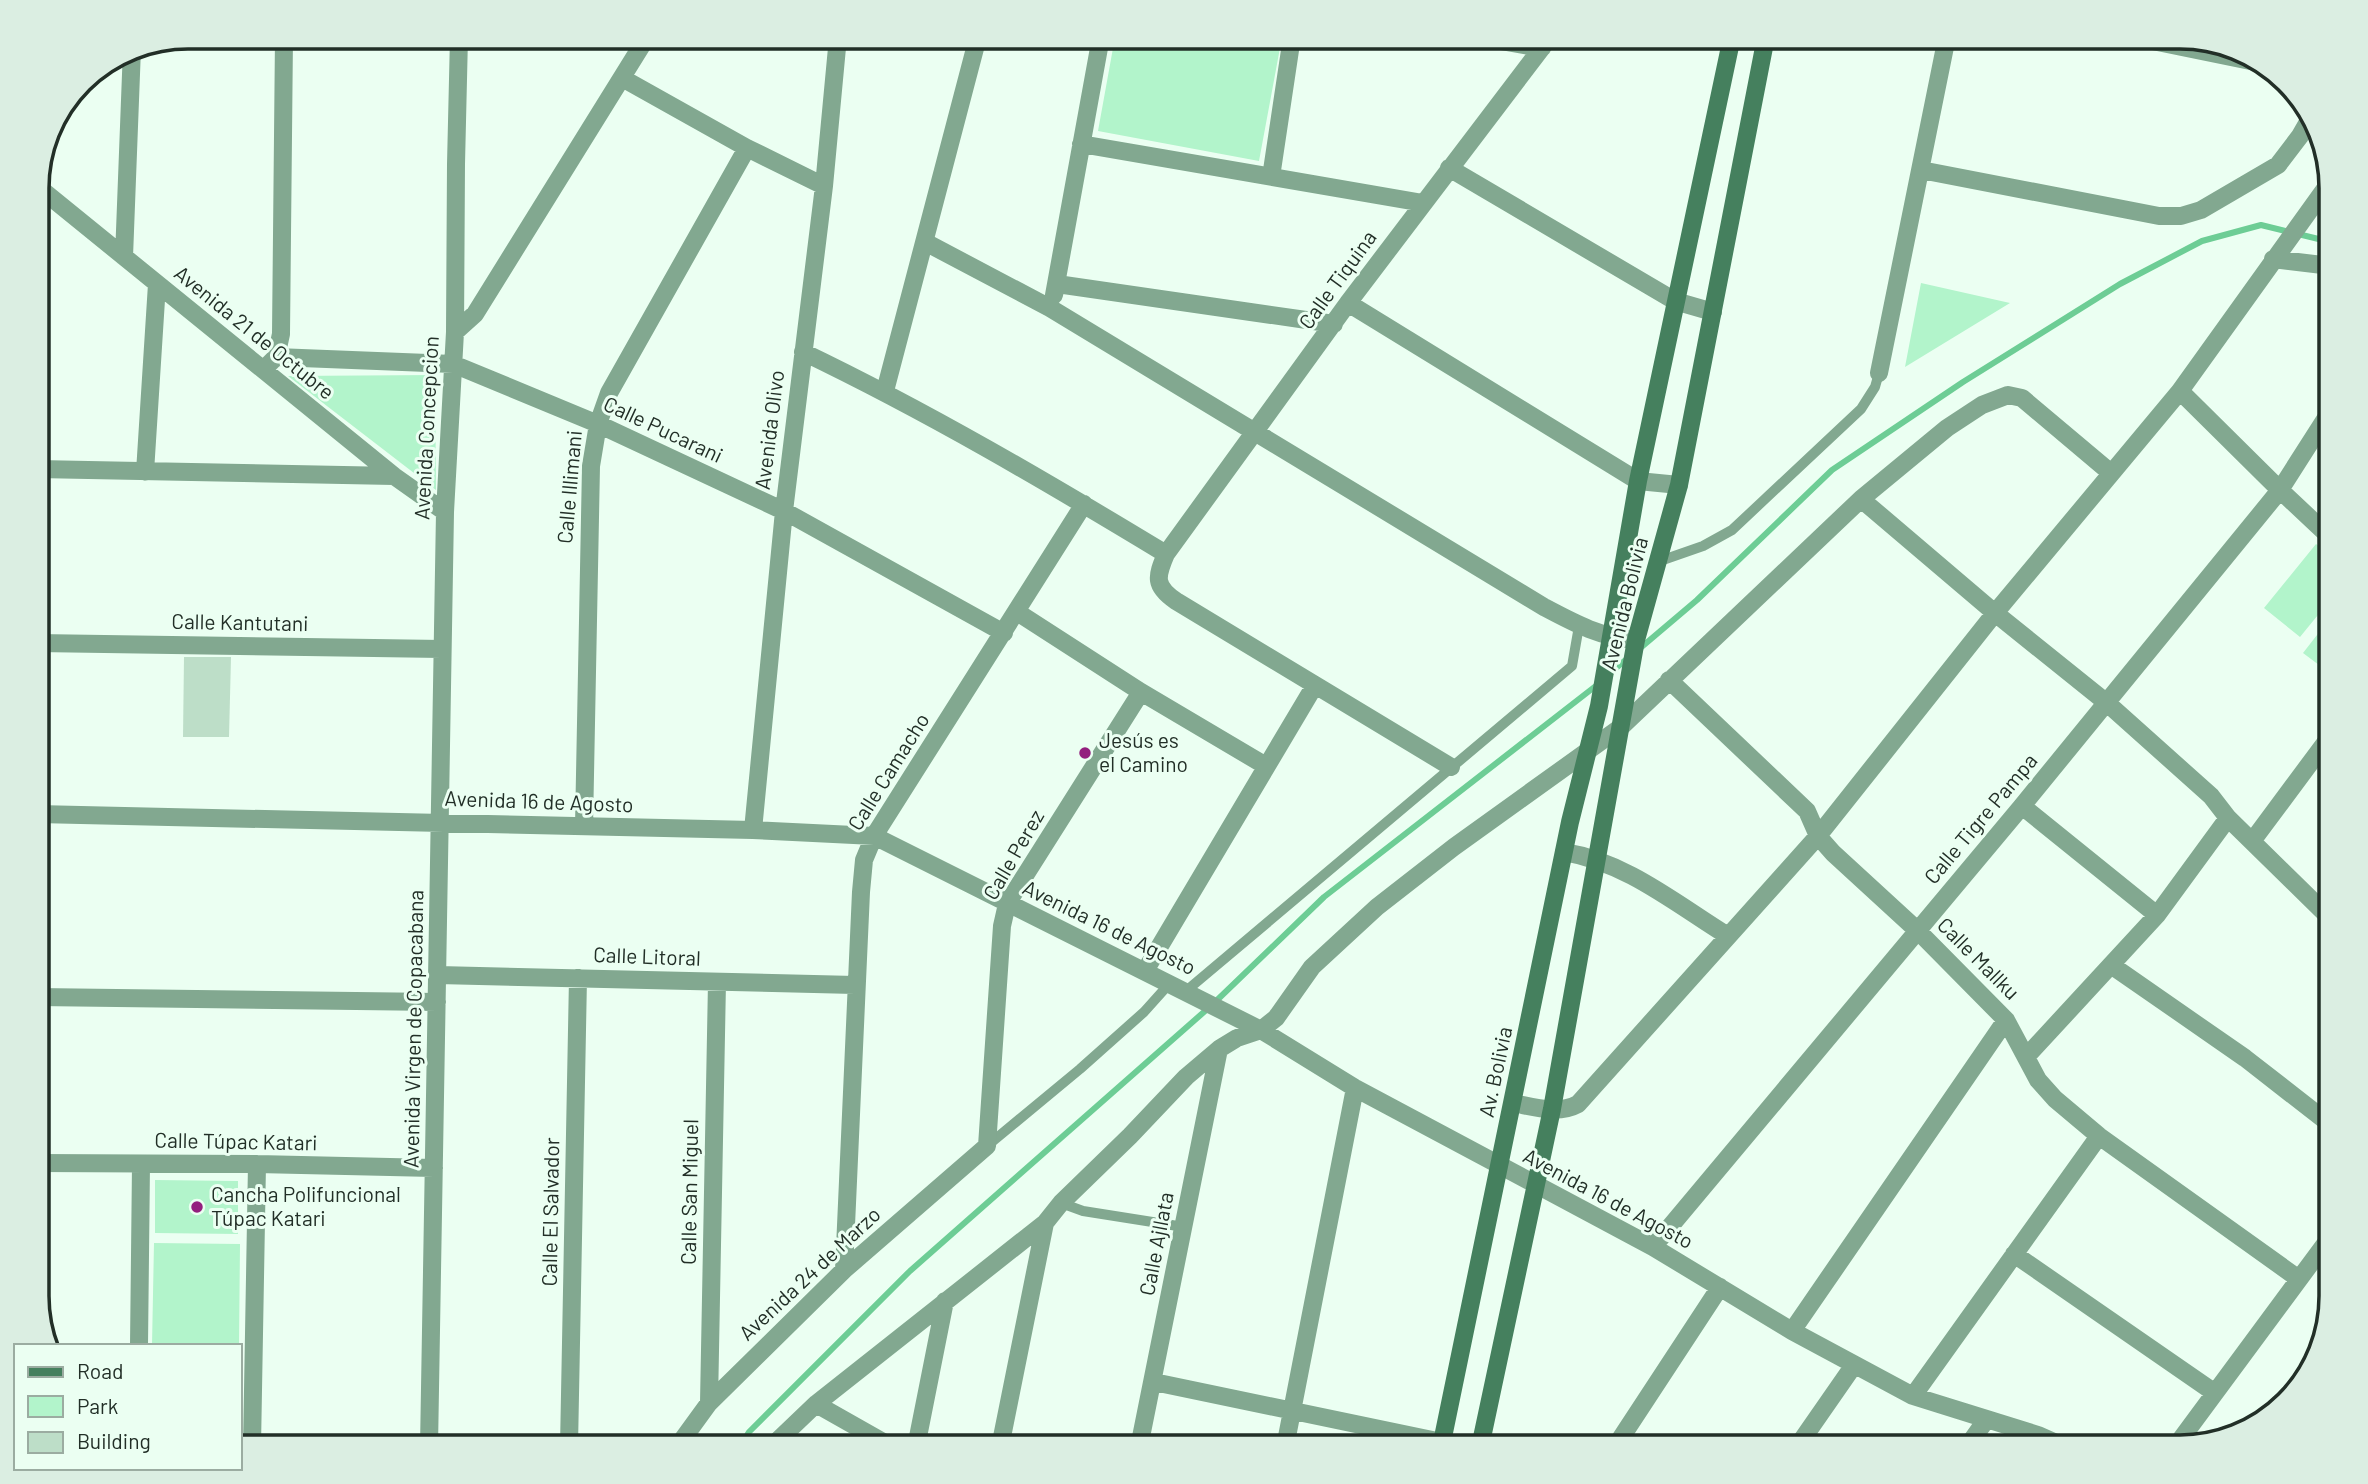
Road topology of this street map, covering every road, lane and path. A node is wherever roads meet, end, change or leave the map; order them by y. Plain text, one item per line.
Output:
1 (284, 49) edge
2 (459, 49) edge
3 (638, 49) edge
4 (837, 49) edge
5 (975, 49) edge
6 (1099, 49) edge
7 (1291, 49) edge
8 (1541, 49) edge
9 (1729, 49) edge
10 (1764, 49) edge
11 (1945, 49) edge
12 (132, 61) edge
13 (622, 78) junction
14 (2305, 127) edge
15 (1081, 144) junction
16 (747, 148) junction
17 (1449, 167) junction
18 (1921, 170) junction
19 (1271, 177) junction
20 (824, 186) junction
21 (49, 196) edge
22 (2319, 201) edge
23 (1423, 203) junction
24 (925, 242) junction
25 (124, 257) junction
26 (2273, 259) junction
27 (2319, 265) edge
28 (157, 284) junction
29 (1058, 284) junction
30 (1675, 301) junction
31 (1348, 303) junction
32 (1050, 308) junction
33 (1713, 312) junction
34 (1334, 324) junction
35 (455, 332) junction
36 (803, 352) junction
37 (276, 357) junction
38 (453, 364) junction
39 (264, 370) junction
40 (1879, 373) joint
41 (885, 391) junction
42 (2180, 391) junction
43 (598, 424) junction
44 (2319, 429) edge
45 (1254, 433) junction
46 (49, 469) edge
47 (145, 472) junction
48 (2111, 472) junction
49 (394, 476) junction
50 (1639, 481) junction
51 (1679, 485) junction
52 (2280, 490) junction
53 (1861, 499) junction
54 (1084, 505) junction
55 (784, 511) junction
56 (445, 512) junction
57 (2319, 527) edge
58 (1166, 554) junction
59 (1660, 561) junction
60 (1017, 612) junction
61 (1995, 614) junction
62 (1579, 626) junction
63 (1004, 633) junction
64 (1611, 638) junction
65 (1636, 640) junction
66 (49, 643) edge
67 (442, 649) junction
68 (1669, 680) junction
69 (1315, 685) junction
70 (1142, 692) junction
71 (2107, 703) junction
72 (1621, 727) junction
73 (1590, 750) junction
74 (2319, 750) edge
75 (1266, 766) junction
76 (1451, 767) junction
77 (2022, 806) junction
78 (49, 814) edge
79 (2228, 818) junction
80 (441, 822) junction
81 (584, 826) junction
82 (753, 830) junction
83 (874, 836) junction
84 (1818, 836) junction
85 (2253, 840) junction
86 (1564, 852) junction
87 (1597, 859) junction
88 (1007, 904) junction
89 (2319, 907) edge
90 (2157, 915) junction
91 (1918, 931) junction
92 (1728, 936) junction
93 (2111, 965) junction
94 (1144, 971) junction
95 (438, 975) junction
96 (578, 978) junction
97 (717, 982) junction
98 (855, 985) junction
99 (1178, 987) junction
100 (49, 997) edge
101 (438, 1002) junction
102 (2006, 1020) junction
103 (1261, 1030) junction
104 (1219, 1049) junction
105 (2026, 1057) junction
106 (1355, 1088) junction
107 (1513, 1103) junction
108 (1552, 1110) junction
109 (2319, 1116) edge
110 (2099, 1136) junction
111 (987, 1146) junction
112 (49, 1163) edge
113 (141, 1164) junction
114 (257, 1164) junction
115 (1500, 1166) junction
116 (434, 1168) junction
117 (1535, 1184) junction
118 (1061, 1203) junction
119 (1045, 1223) junction
120 (1184, 1227) junction
121 (1653, 1247) junction
122 (2319, 1252) edge
123 (2014, 1254) junction
124 (844, 1269) junction
125 (2299, 1279) junction
126 (1720, 1287) junction
127 (945, 1301) junction
128 (1792, 1331) junction
129 (139, 1344) edge
130 (1854, 1366) junction
131 (1154, 1382) junction
132 (2215, 1392) junction
133 (1913, 1396) junction
134 (709, 1403) junction
135 (816, 1404) junction
136 (1293, 1411) junction
137 (1986, 1420) junction
138 (252, 1435) edge
139 (429, 1435) edge
140 (569, 1435) edge
141 (686, 1435) edge
142 (784, 1435) edge
143 (871, 1435) edge
144 (918, 1435) edge
145 (1002, 1435) edge
146 (1142, 1435) edge
147 (1288, 1435) edge
148 (1401, 1435) edge
149 (1443, 1435) edge
150 (1483, 1435) edge
151 (1623, 1435) edge
152 (1805, 1435) edge
153 (1976, 1435) edge
154 (2038, 1435) edge
155 (2184, 1435) edge

1 - 37 street
2 - 35 street, Avenida Concepcion
3 - 13 street
4 - 20 street, Avenida Olivo
5 - 24 street
6 - 15 street
7 - 19 street
8 - 17 street, Calle Tiquina
9 - 30 street, Avenida Bolivia
10 - 33 street, Avenida Bolivia
11 - 18 street
12 - 25 street
13 - 16 street
13 - 35 street
14 - 18 street
15 - 19 street
15 - 29 street
16 - 20 street
16 - 43 street, Calle Illimani
17 - 23 street, Calle Tiquina
17 - 30 street
18 - 40 street
19 - 23 street
20 - 36 street, Avenida Olivo
21 - 25 street, Avenida 21 de Octubre
22 - 26 street
23 - 31 street, Calle Tiquina
24 - 32 street
24 - 41 street
25 - 28 street, Avenida 21 de Octubre
26 - 27 street
26 - 42 street
28 - 39 street, Avenida 21 de Octubre
28 - 47 street
29 - 32 street
29 - 34 street
30 - 33 street
30 - 50 street, Avenida Bolivia
31 - 34 street, Calle Tiquina
31 - 50 street
32 - 45 street
33 - 51 street, Avenida Bolivia
34 - 45 street, Calle Tiquina
35 - 38 street, Avenida Concepcion
36 - 41 street
36 - 55 street, Avenida Olivo
37 - 38 street, Calle Pucarani
37 - 39 street
38 - 43 street, Calle Pucarani
38 - 56 street, Avenida Concepcion
39 - 49 street, Avenida 21 de Octubre
40 - 59 lane
41 - 54 street
42 - 48 street
42 - 52 street
43 - 55 street, Calle Pucarani
43 - 81 street, Calle Illimani
44 - 52 street, Calle Tigre Pampa
45 - 58 street, Calle Tiquina
45 - 62 street
46 - 47 street
47 - 49 street
48 - 53 street
48 - 61 street
49 - 56 street, Avenida 21 de Octubre
50 - 51 street
50 - 64 street, Avenida Bolivia
51 - 59 street, Avenida Bolivia
52 - 57 street
52 - 71 street, Calle Tigre Pampa
53 - 61 street
53 - 68 street
54 - 58 street
54 - 60 street, Calle Camacho
55 - 63 street, Calle Pucarani
55 - 82 street, Avenida Olivo
56 - 67 street, Avenida Concepcion
58 - 69 street
59 - 65 street, Avenida Bolivia
60 - 63 street, Calle Camacho
60 - 70 street
61 - 71 street
61 - 84 street
62 - 64 street
62 - 76 lane
63 - 83 street, Calle Camacho
64 - 65 street
64 - 73 street, Av. Bolivia
65 - 72 street, Avenida Bolivia
66 - 67 street, Calle Kantutani
67 - 80 street, Avenida Concepcion
68 - 72 street
68 - 84 street, Calle Mallku
69 - 75 street
69 - 76 street
70 - 75 street
70 - 88 street, Calle Perez
71 - 77 street, Calle Tigre Pampa
71 - 79 street
72 - 73 street
72 - 87 street, Avenida Bolivia
73 - 86 street, Av. Bolivia
73 - 103 street
74 - 85 street
75 - 94 street
76 - 99 lane
77 - 90 street
77 - 91 street, Calle Tigre Pampa
78 - 80 street, Avenida 16 de Agosto
79 - 85 street
79 - 90 street
80 - 81 street, Avenida 16 de Agosto
80 - 95 street, Avenida Virgen de Copacabana
81 - 82 street, Avenida 16 de Agosto
82 - 83 street, Avenida 16 de Agosto
83 - 88 street, Avenida 16 de Agosto
83 - 98 street, Calle Camacho
84 - 91 street, Calle Mallku
84 - 92 street
85 - 89 street
86 - 87 street
86 - 107 street, Av. Bolivia
87 - 92 street
87 - 108 street, Avenida Bolivia
88 - 94 street, Avenida 16 de Agosto
88 - 111 street, Calle Perez
90 - 93 street
91 - 102 street, Calle Mallku
91 - 121 street, Calle Tigre Pampa
92 - 108 street
93 - 105 street
93 - 109 street
94 - 99 street, Avenida 16 de Agosto
95 - 96 street, Calle Litoral
95 - 101 street, Avenida Virgen de Copacabana
96 - 97 street, Calle Litoral
96 - 140 street, Calle El Salvador
97 - 98 street, Calle Litoral
97 - 134 street, Calle San Miguel
98 - 124 street, Calle Camacho
99 - 103 street, Avenida 16 de Agosto
99 - 111 lane
100 - 101 street
101 - 116 street, Avenida Virgen de Copacabana
102 - 105 street, Calle Mallku
102 - 128 street
103 - 104 street
103 - 106 street, Avenida 16 de Agosto
104 - 118 street
104 - 120 street, Calle Ajllata
105 - 110 street, Calle Mallku
106 - 115 street, Avenida 16 de Agosto
106 - 136 street
107 - 108 street
107 - 115 street, Av. Bolivia
108 - 117 street, Avenida Bolivia
110 - 123 street
110 - 125 street, Calle Mallku
111 - 124 street, Avenida 24 de Marzo
112 - 113 street, Calle Túpac Katari
113 - 114 street, Calle Túpac Katari
113 - 129 street
114 - 116 street, Calle Túpac Katari
114 - 138 street
115 - 117 street, Avenida 16 de Agosto
115 - 149 street, Av. Bolivia
116 - 139 street, Avenida Virgen de Copacabana
117 - 121 street, Avenida 16 de Agosto
117 - 150 street
118 - 119 street
118 - 120 lane
119 - 127 street
119 - 145 street
120 - 131 street, Calle Ajllata
121 - 126 street, Avenida 16 de Agosto
122 - 125 street
123 - 132 street
123 - 133 street
124 - 134 street, Avenida 24 de Marzo
125 - 132 street
126 - 128 street, Avenida 16 de Agosto
126 - 151 street
127 - 135 street
127 - 144 street
128 - 130 street, Avenida 16 de Agosto
130 - 133 street, Avenida 16 de Agosto
130 - 152 street
131 - 136 street
131 - 146 street, Calle Ajllata
132 - 155 street
133 - 137 street, Avenida 16 de Agosto
134 - 141 street, Avenida 24 de Marzo
135 - 142 street
135 - 143 street
136 - 147 street
136 - 148 street
137 - 153 street
137 - 154 street, Avenida 16 de Agosto

